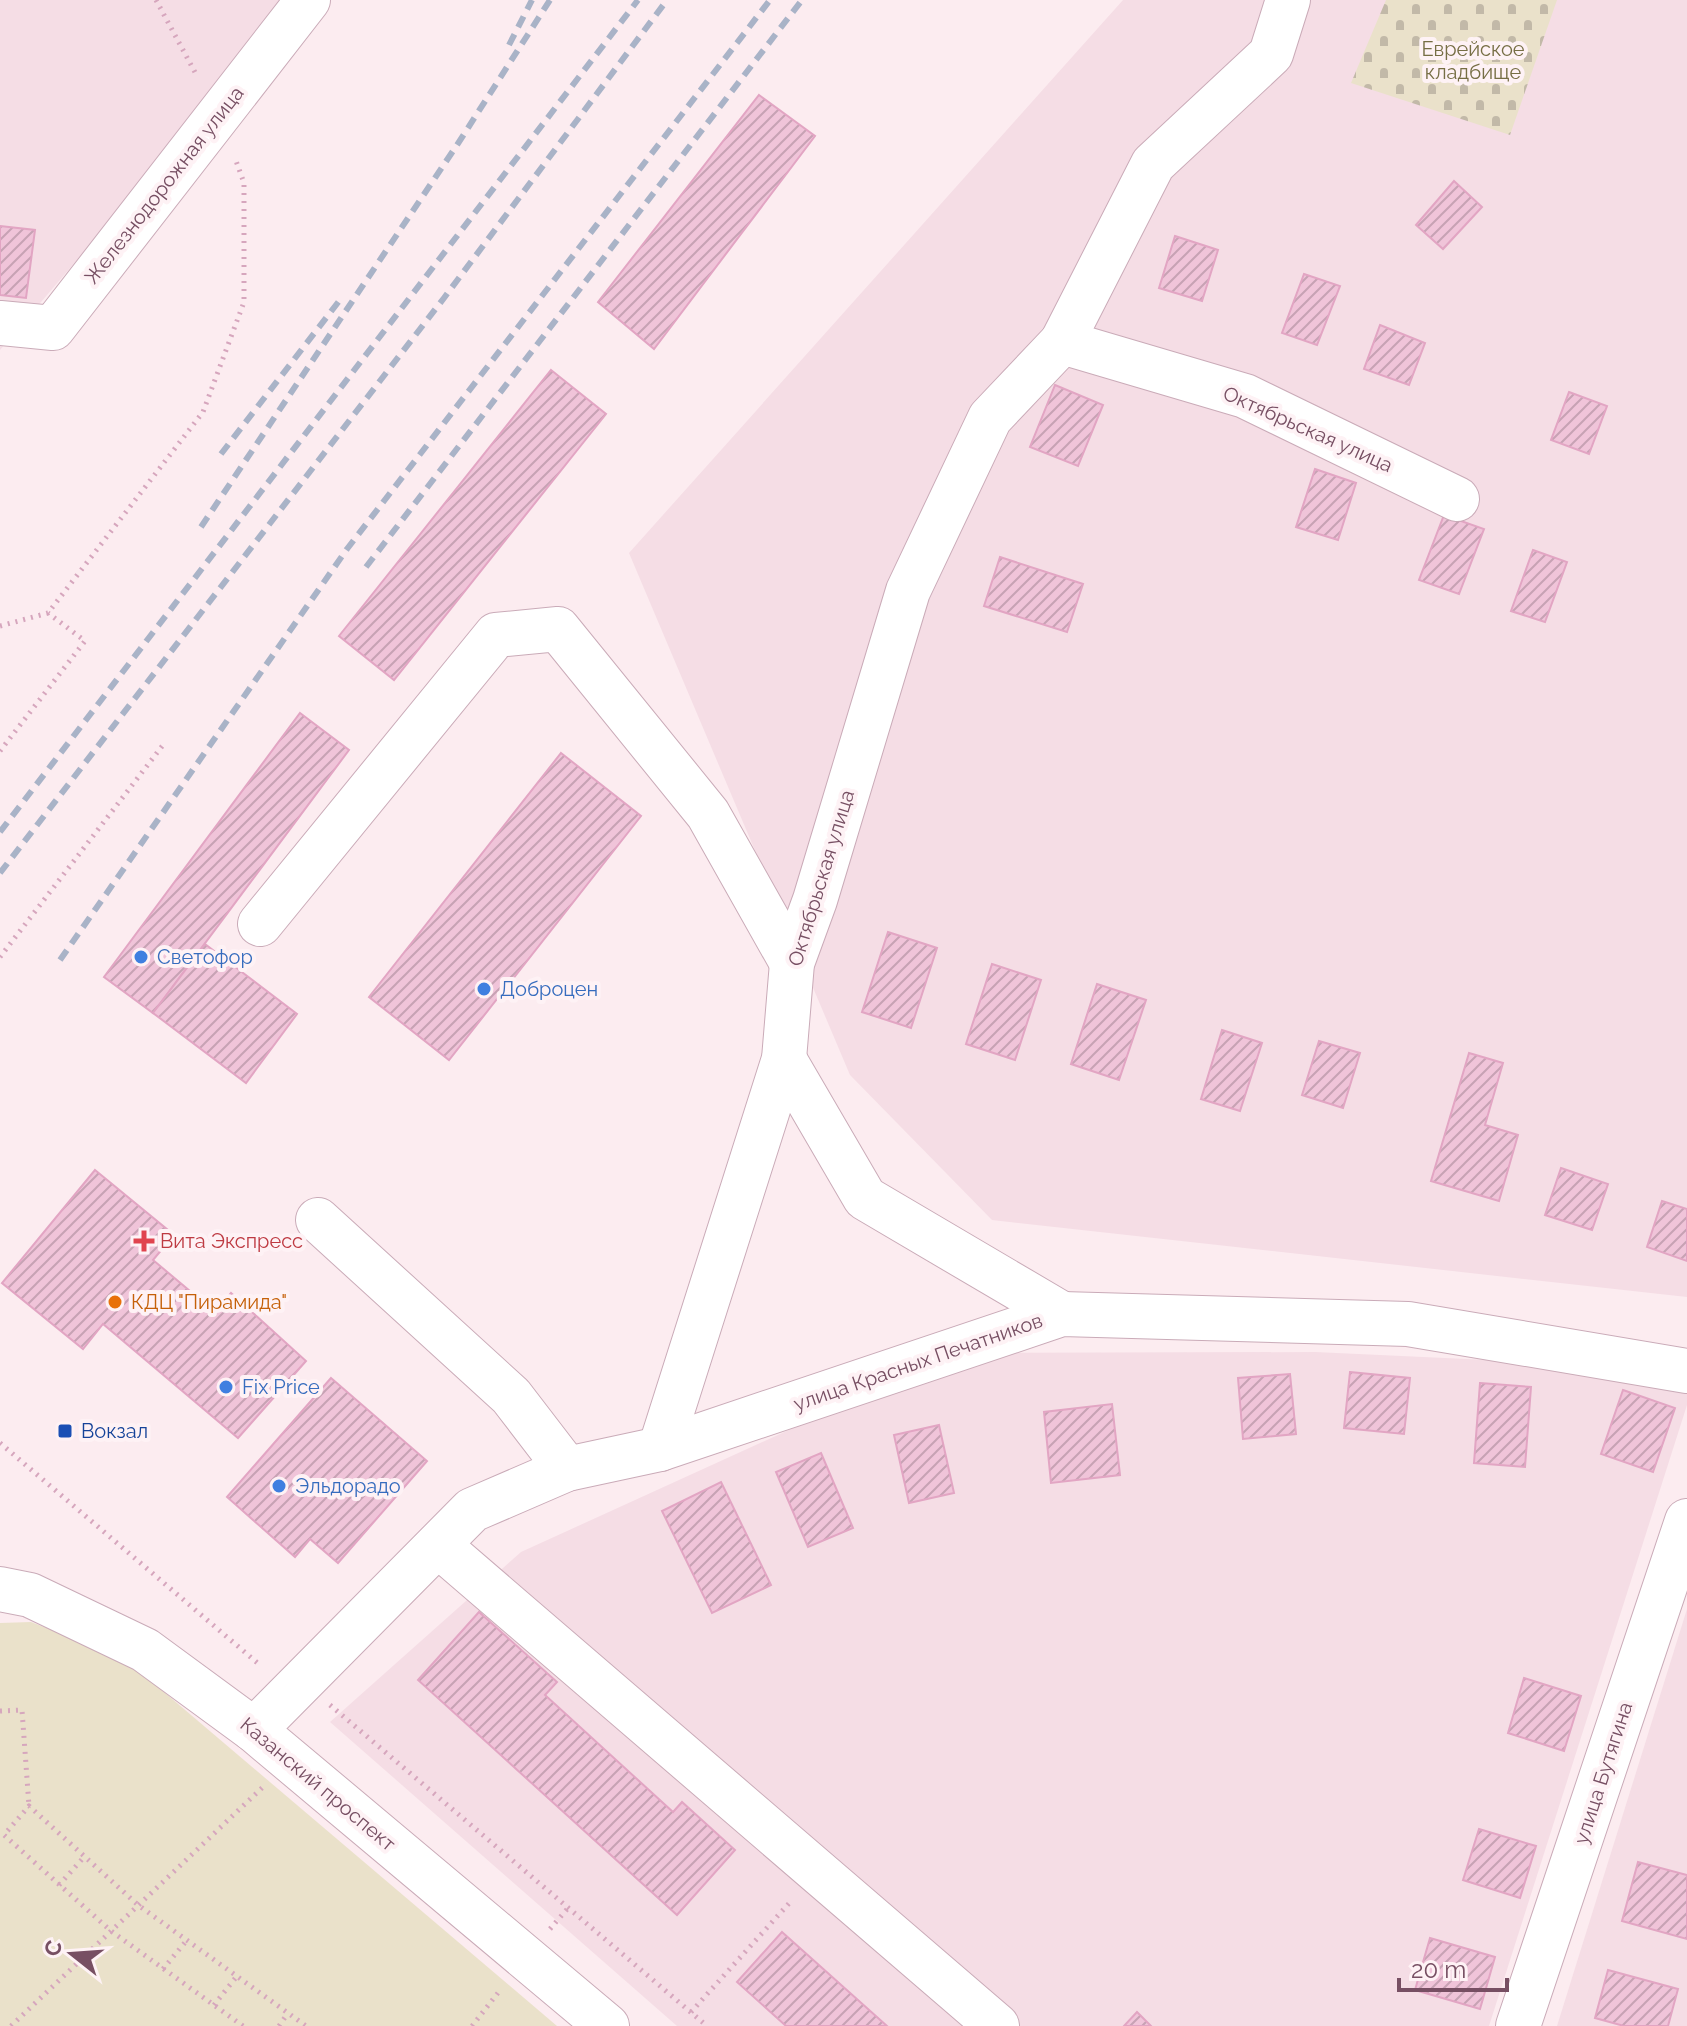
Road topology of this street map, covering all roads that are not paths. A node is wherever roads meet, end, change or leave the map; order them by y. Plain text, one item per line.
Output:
1 (308, 0) edge
2 (1288, 0) edge
3 (0, 323) edge
4 (1062, 342) junction
5 (1457, 499) dead end
6 (260, 924) dead end
7 (792, 963) junction
8 (784, 1059) junction
9 (318, 1220) dead end
10 (1062, 1314) junction
11 (1687, 1371) edge
12 (660, 1449) junction
13 (567, 1469) junction
14 (1687, 1521) edge
15 (438, 1545) junction
16 (0, 1589) edge
17 (254, 1730) junction
18 (607, 2026) edge
19 (997, 2026) edge
20 (1518, 2026) edge

1 - 3 street, Железнодорожная улица
2 - 4 street, Октябрьская улица
4 - 5 street, Октябрьская улица
4 - 7 street, Октябрьская улица
6 - 7 street
7 - 8 street, Октябрьская улица
8 - 10 street
8 - 12 street, Октябрьская улица
9 - 13 street
10 - 11 street, улица Красных Печатников
10 - 12 street, улица Красных Печатников
12 - 13 street, улица Красных Печатников
13 - 15 street, улица Красных Печатников
14 - 20 street, улица Бутягина
15 - 17 street, улица Красных Печатников
15 - 19 street
16 - 17 street, Казанский проспект
17 - 18 street, Казанский проспект

